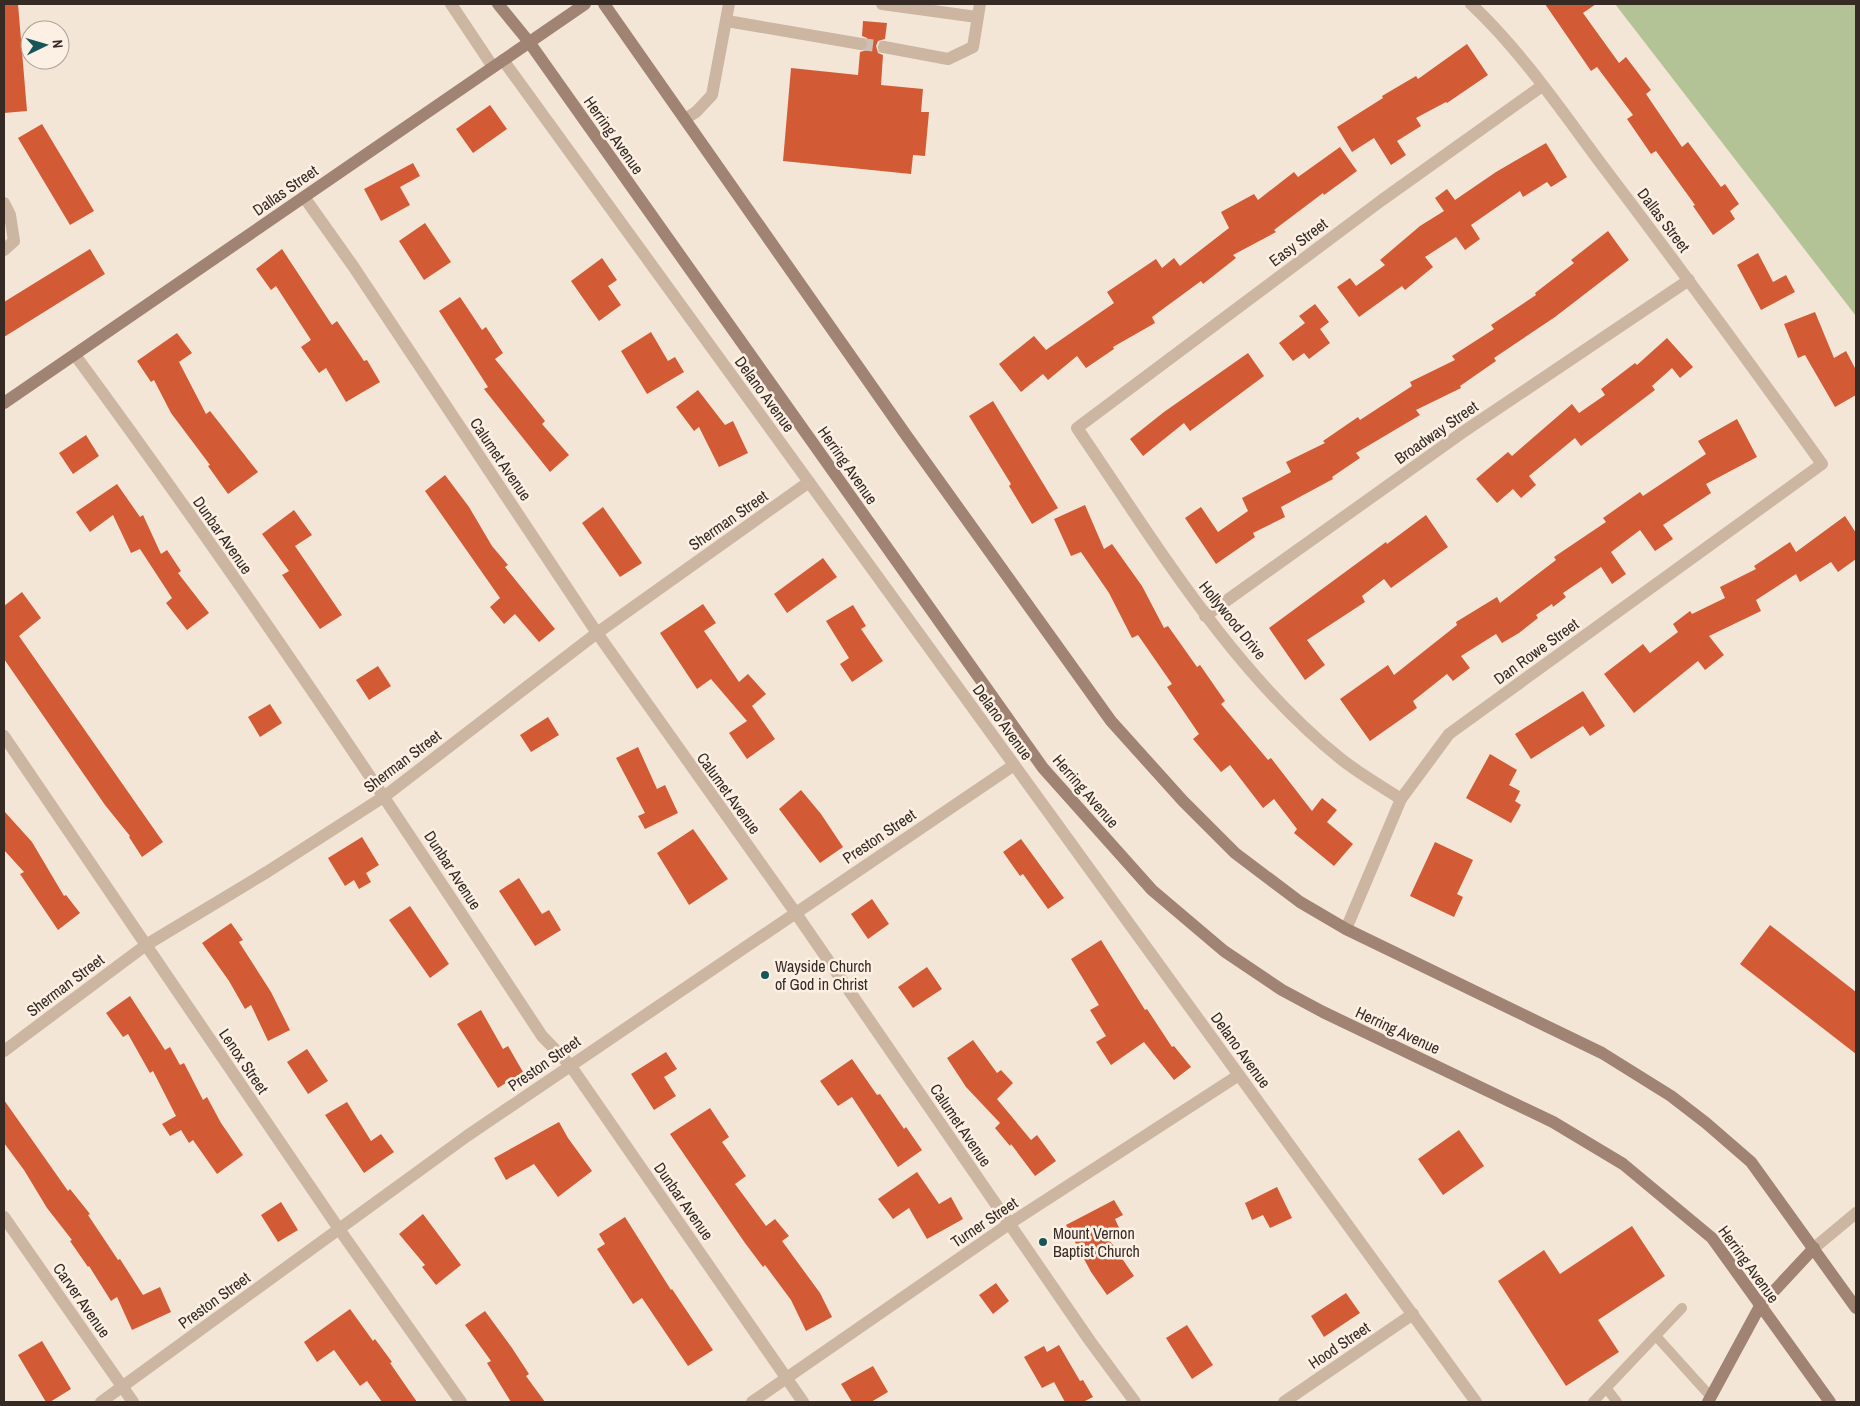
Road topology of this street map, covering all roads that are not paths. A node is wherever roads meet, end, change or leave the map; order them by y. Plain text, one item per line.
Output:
1 (452, 4) edge
2 (498, 4) edge
3 (585, 4) edge
4 (604, 4) edge
5 (729, 4) edge
6 (882, 4) edge
7 (980, 4) edge
8 (1471, 4) edge
9 (977, 18) junction
10 (728, 21) junction
11 (529, 42) junction
12 (861, 44) tunnel mouth
13 (884, 47) tunnel mouth
14 (498, 64) junction
15 (1542, 86) junction
16 (685, 119) junction
17 (304, 197) junction
18 (4, 203) edge
19 (4, 250) edge
20 (1689, 280) junction
21 (75, 354) junction
22 (4, 403) edge
23 (1077, 428) joint
24 (1822, 464) joint
25 (809, 482) junction
26 (1206, 616) junction
27 (597, 633) junction
28 (4, 736) edge
29 (1014, 765) junction
30 (385, 796) junction
31 (1401, 799) junction
32 (795, 912) junction
33 (1346, 929) junction
34 (146, 945) junction
35 (4, 1051) edge
36 (570, 1065) junction
37 (1239, 1075) junction
38 (1856, 1213) edge
39 (4, 1217) edge
40 (1009, 1224) junction
41 (339, 1229) junction
42 (1814, 1248) junction
43 (1760, 1306) junction
44 (1682, 1308) dead end
45 (1856, 1308) edge
46 (1413, 1314) junction
47 (1656, 1336) junction
48 (786, 1377) junction
49 (122, 1388) junction
50 (1607, 1389) junction
51 (1710, 1400) edge
52 (101, 1402) edge
53 (133, 1402) edge
54 (461, 1402) edge
55 (752, 1402) edge
56 (803, 1402) edge
57 (1135, 1402) edge
58 (1284, 1402) edge
59 (1476, 1402) edge
60 (1593, 1402) edge
61 (1617, 1402) edge
62 (1830, 1402) edge

1 - 14 street, Delano Avenue
2 - 11 main road, Herring Avenue
3 - 11 main road, Dallas Street
4 - 16 main road
5 - 10 street
6 - 9 street
7 - 9 street
8 - 15 street, Dallas Street
9 - 13 street
10 - 12 street
10 - 16 street
11 - 14 main road, Dallas Street
11 - 43 main road, Herring Avenue
14 - 17 main road, Dallas Street
14 - 25 street, Delano Avenue
15 - 20 street, Dallas Street
15 - 23 street, Easy Street
16 - 33 main road
17 - 21 main road, Dallas Street
17 - 27 street, Calumet Avenue
18 - 19 street
20 - 24 street, Dallas Street
20 - 26 street, Broadway Street
21 - 22 main road, Dallas Street
21 - 30 street, Dunbar Avenue
23 - 26 street, Hollywood Drive
24 - 31 street, Dan Rowe Street
25 - 27 street, Sherman Street
25 - 29 street, Delano Avenue
26 - 31 street, Hollywood Drive
27 - 30 street, Sherman Street
27 - 32 street, Calumet Avenue
28 - 34 street, Lenox Street
29 - 32 street, Preston Street
29 - 37 street, Delano Avenue
30 - 34 street, Sherman Street
30 - 36 street, Dunbar Avenue
31 - 33 street, Dan Rowe Street
32 - 36 street, Preston Street
32 - 40 street, Calumet Avenue
33 - 42 main road
34 - 35 street, Sherman Street
34 - 41 street, Lenox Street
36 - 41 street, Preston Street
36 - 48 street, Dunbar Avenue
37 - 40 street, Turner Street
37 - 46 street, Delano Avenue
38 - 42 street
39 - 49 street, Carver Avenue
40 - 48 street, Turner Street
40 - 57 street, Calumet Avenue
41 - 49 street, Preston Street
41 - 54 street, Lenox Street
42 - 43 main road
42 - 45 main road
43 - 51 main road
43 - 62 main road, Herring Avenue
44 - 47 lane
46 - 58 street, Hood Street
46 - 59 street, Delano Avenue
47 - 50 lane
47 - 51 lane
48 - 55 street, Turner Street
48 - 56 street, Dunbar Avenue
49 - 52 street, Preston Street
49 - 53 street, Carver Avenue
50 - 60 lane
50 - 61 lane

